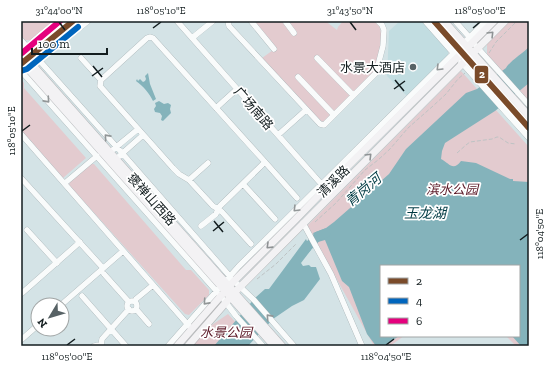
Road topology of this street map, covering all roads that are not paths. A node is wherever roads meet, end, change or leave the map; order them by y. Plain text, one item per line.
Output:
1 (58, 21) edge
2 (73, 21) edge
3 (88, 21) edge
4 (177, 21) edge
5 (213, 21) edge
6 (228, 21) edge
7 (251, 21) edge
8 (285, 21) edge
9 (378, 21) edge
10 (425, 21) edge
11 (434, 21) edge
12 (444, 21) edge
13 (455, 21) edge
14 (486, 21) edge
15 (494, 21) edge
16 (504, 21) edge
17 (294, 32) dead end
18 (192, 38) junction
19 (21, 40) edge
20 (274, 49) dead end
21 (465, 50) junction
22 (23, 51) edge
23 (82, 58) dead end
24 (316, 58) dead end
25 (25, 60) edge
26 (27, 69) edge
27 (486, 73) junction
28 (298, 77) dead end
29 (101, 80) junction
30 (237, 89) junction
31 (353, 96) junction
32 (520, 100) junction
33 (529, 105) edge
34 (216, 108) junction
35 (508, 109) junction
36 (306, 110) junction
37 (334, 115) junction
38 (529, 116) edge
39 (529, 128) edge
40 (138, 129) junction
41 (21, 134) edge
42 (143, 135) junction
43 (278, 135) junction
44 (529, 138) edge
45 (116, 147) junction
46 (110, 152) junction
47 (122, 153) junction
48 (97, 156) junction
49 (116, 159) junction
50 (265, 162) junction
51 (208, 163) dead end
52 (21, 178) edge
53 (190, 180) junction
54 (65, 183) junction
55 (243, 184) junction
56 (326, 189) junction
57 (297, 198) dead end
58 (218, 209) junction
59 (275, 219) dead end
60 (303, 223) junction
61 (201, 226) dead end
62 (27, 230) dead end
63 (80, 242) junction
64 (251, 244) dead end
65 (123, 251) junction
66 (57, 263) junction
67 (104, 271) junction
68 (153, 285) junction
69 (225, 286) junction
70 (21, 294) edge
71 (233, 294) junction
72 (82, 296) dead end
73 (70, 298) edge
74 (132, 302) junction
75 (129, 309) junction
76 (136, 309) junction
77 (149, 324) dead end
78 (189, 327) junction
79 (111, 329) junction
80 (30, 332) edge
81 (266, 333) junction
82 (21, 340) edge
83 (94, 346) edge
84 (126, 346) edge
85 (168, 346) edge
86 (177, 346) edge
87 (188, 346) edge
88 (263, 346) edge
89 (274, 346) edge
90 (282, 346) edge
91 (294, 346) edge
92 (362, 346) edge

1 - 22 street
2 - 25 main road
3 - 26 street
4 - 18 street, 广场南路
5 - 18 street
6 - 36 street
7 - 20 street
8 - 17 street
9 - 31 street
10 - 21 street
11 - 21 main road
12 - 21 main road
13 - 21 street
14 - 21 street
15 - 21 main road, 清溪路
21 -> 16 main road, 清溪路
18 - 30 street, 广场南路
19 - 22 street
21 - 27 main road
21 - 27 street
21 - 27 street
21 - 56 main road, 清溪路
22 - 25 main road, 褒禅山西路
23 - 29 street
24 - 31 street
25 - 26 main road, 褒禅山西路
25 - 26 street
45 -> 26 street
26 - 46 main road, 褒禅山西路
26 -> 48 street
26 - 69 main road, 褒禅山西路
27 - 32 main road
27 - 35 main road
28 - 37 street
29 - 34 street
29 - 40 street
30 - 34 street
30 - 43 street, 广场南路
31 - 37 street
32 - 33 street
32 - 38 main road
34 - 50 street
35 - 39 main road
35 - 44 street
36 - 37 street
36 - 43 street
40 - 42 street
40 - 45 street
41 - 54 street
42 - 47 street
42 - 53 street
43 - 56 street, 广场南路
45 - 46 street
45 - 47 street
46 - 49 main road, 褒禅山西路
47 - 49 street
47 - 69 street
48 - 54 street
48 - 69 street
49 - 69 main road, 褒禅山西路
50 - 55 street
50 - 57 street
51 - 53 street
52 - 63 street
53 - 58 street
54 - 65 street
55 - 58 street
55 - 59 street
56 - 60 main road, 清溪路
56 -> 69 main road, 清溪路
58 - 61 street
58 - 64 street
60 - 71 main road, 清溪路
60 - 92 street
62 - 66 street
63 - 66 street
63 - 67 street
65 - 67 street
65 - 68 street
66 - 70 street
67 - 73 street
67 - 74 street
68 - 74 street
68 - 78 street
69 - 71 main road, 褒禅山西路
69 - 71 street
69 -> 78 main road, 清溪路
71 - 81 main road, 褒禅山西路
71 - 87 main road, 清溪路
71 - 88 street
91 -> 71 street
72 - 79 street
74 - 75 street
74 - 76 street
75 - 76 street
75 - 79 street
76 - 77 street
78 - 85 street
78 - 86 main road, 清溪路
79 - 83 street
79 - 84 street
80 - 82 street
81 - 89 main road, 褒禅山西路
81 - 90 main road, 褒禅山西路

